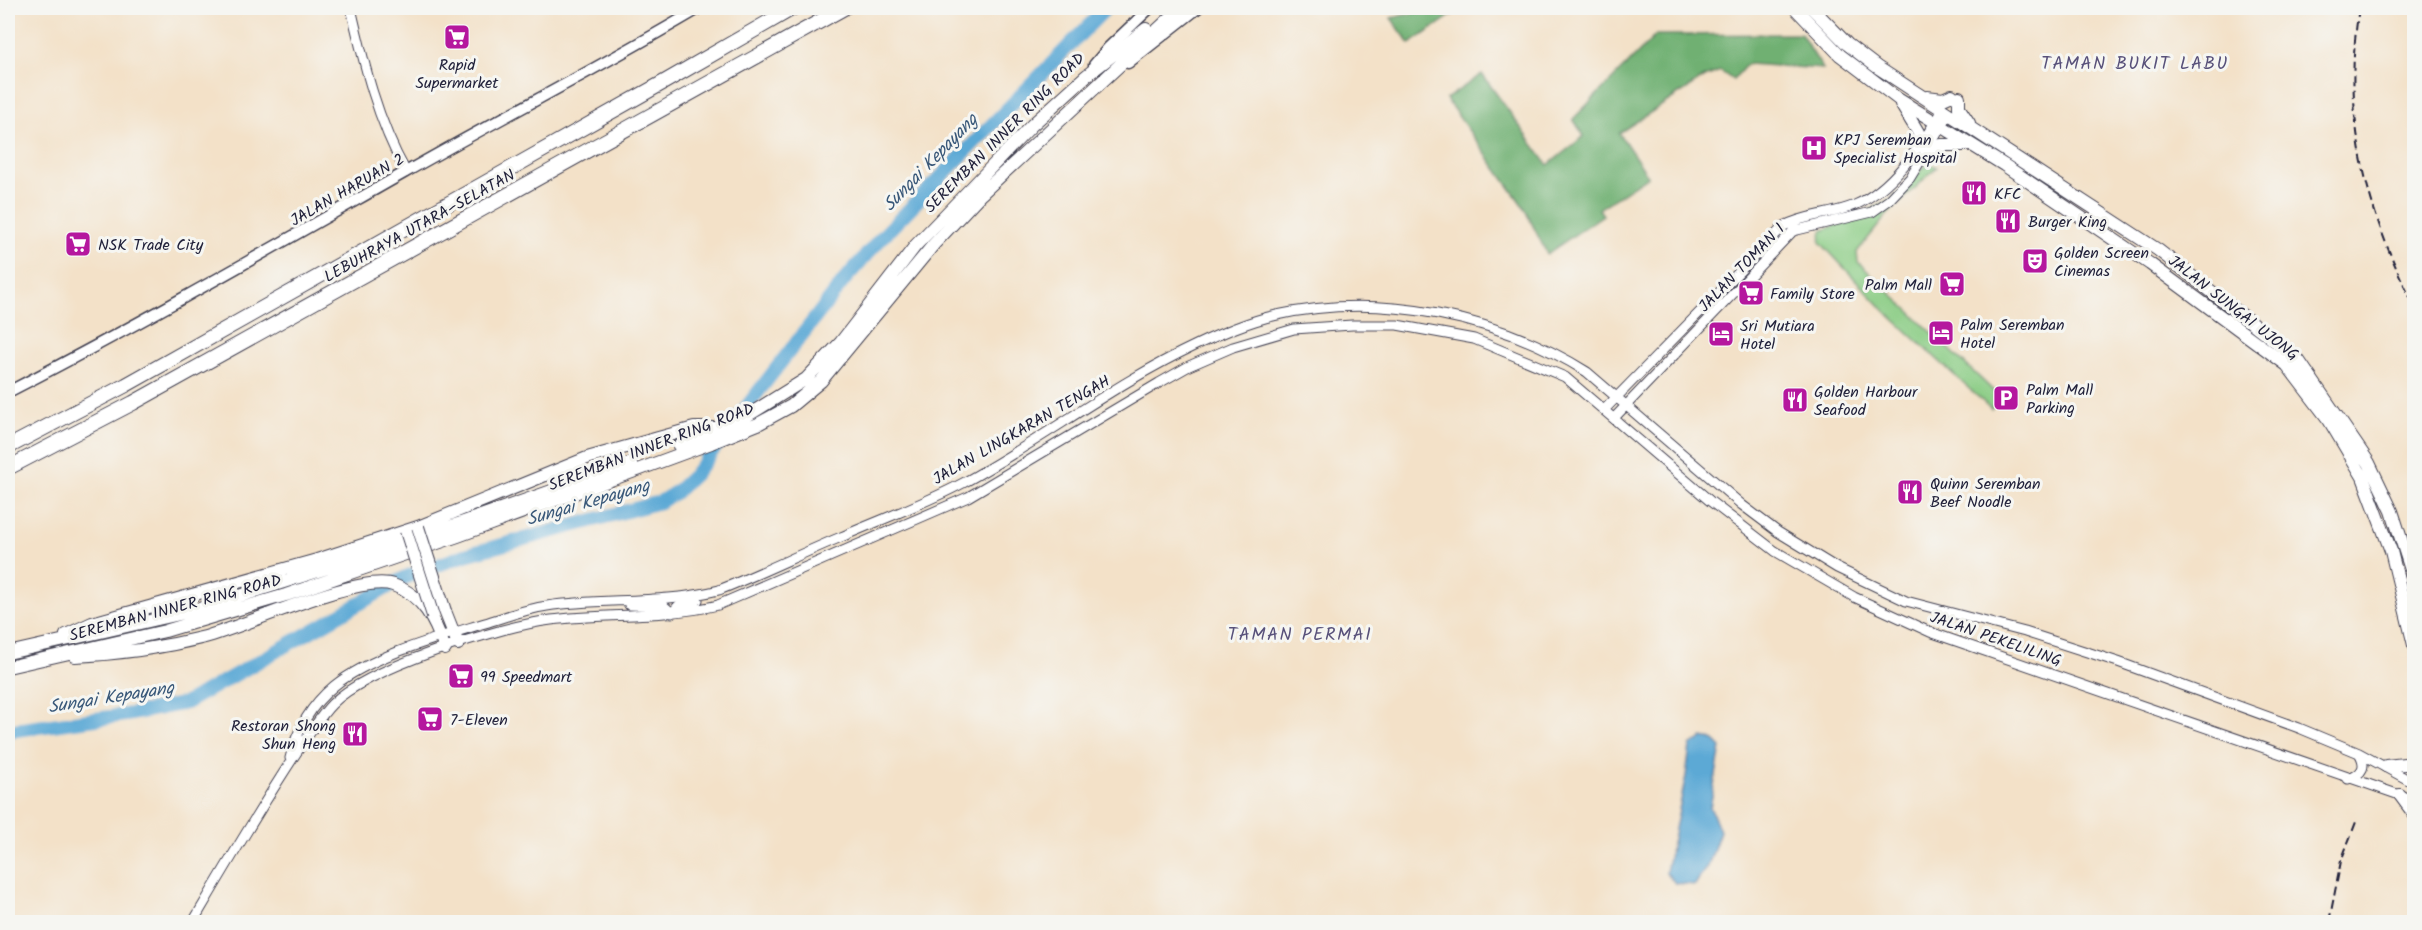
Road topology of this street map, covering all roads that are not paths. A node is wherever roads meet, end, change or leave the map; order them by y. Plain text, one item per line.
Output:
1 (351, 8) edge
2 (700, 8) edge
3 (793, 8) edge
4 (844, 8) edge
5 (1150, 8) edge
6 (1169, 8) edge
7 (1180, 8) edge
8 (1198, 8) edge
9 (1795, 8) edge
10 (1812, 8) edge
11 (1086, 75) junction
12 (1095, 87) junction
13 (1923, 97) junction
14 (1898, 99) junction
15 (1946, 112) junction
16 (1937, 125) junction
17 (1973, 129) junction
18 (1971, 146) junction
19 (1924, 147) junction
20 (405, 172) junction
21 (8, 392) edge
22 (1617, 397) junction
23 (1627, 405) junction
24 (1605, 409) junction
25 (1615, 417) junction
26 (724, 427) junction
27 (8, 447) edge
28 (686, 448) junction
29 (8, 468) edge
30 (412, 529) junction
31 (2415, 579) edge
32 (719, 590) junction
33 (610, 600) junction
34 (672, 613) junction
35 (439, 614) junction
36 (441, 637) junction
37 (456, 639) junction
38 (48, 644) junction
39 (2415, 645) edge
40 (445, 649) junction
41 (8, 652) edge
42 (53, 657) junction
43 (8, 666) edge
44 (2359, 753) junction
45 (289, 761) junction
46 (2415, 763) edge
47 (2386, 766) junction
48 (2349, 779) junction
49 (2415, 783) edge
50 (2400, 795) junction
51 (2415, 800) edge
52 (2415, 814) edge
53 (193, 922) edge

1 - 20 street
2 - 20 main road, JALAN HARUAN 2
3 - 27 highway, LEBUHRAYA UTARA–SELATAN
4 - 29 highway, LEBUHRAYA UTARA–SELATAN
5 - 11 main road, SEREMBAN INNER RING ROAD
6 - 11 main road
7 - 12 main road
8 - 12 main road, SEREMBAN INNER RING ROAD
9 - 14 main road, JALAN SUNGAI UJONG
10 - 13 main road, JALAN SUNGAI UJONG
11 - 26 main road, SEREMBAN INNER RING ROAD
12 - 28 main road, SEREMBAN INNER RING ROAD
13 - 15 main road, JALAN SUNGAI UJONG
13 - 17 main road
14 - 16 main road, JALAN SUNGAI UJONG
14 - 19 main road
15 - 16 street, JALAN TOMAN 1
15 - 17 main road, JALAN SUNGAI UJONG
16 - 18 main road, JALAN SUNGAI UJONG
16 - 19 street, JALAN TOMAN 1
17 - 31 main road, JALAN SUNGAI UJONG
18 - 19 main road
18 - 39 main road, JALAN SUNGAI UJONG
19 - 22 street, JALAN TOMAN 1
19 - 23 street, JALAN TOMAN 1
20 - 21 main road, JALAN HARUAN 2
22 - 23 street, JALAN LINGKARAN TENGAH
22 - 24 street, JALAN TOMAN 1
22 - 32 street, JALAN LINGKARAN TENGAH
23 - 25 street, JALAN TOMAN 1
23 - 44 street, JALAN PEKELILING
24 - 25 street, JALAN LINGKARAN TENGAH
24 - 34 street, JALAN LINGKARAN TENGAH
25 - 48 street, JALAN PEKELILING
26 - 28 main road, SEREMBAN INNER RING ROAD
26 - 30 main road
28 - 38 main road, SEREMBAN INNER RING ROAD
28 - 42 main road, SEREMBAN INNER RING ROAD
30 - 35 main road, bridge
30 - 38 main road
32 - 33 street, JALAN LINGKARAN TENGAH
32 - 34 street
33 - 34 street
33 - 37 street, JALAN LINGKARAN TENGAH
34 - 37 street, JALAN LINGKARAN TENGAH
35 - 36 main road
35 - 37 main road
35 - 42 main road
36 - 37 street, JALAN LINGKARAN TENGAH
36 - 40 main road
36 - 45 street, JALAN LINGKARAN TENGAH
37 - 40 street, JALAN LINGKARAN TENGAH
38 - 41 main road, SEREMBAN INNER RING ROAD
40 - 45 street, JALAN LINGKARAN TENGAH
42 - 43 main road, SEREMBAN INNER RING ROAD
44 - 47 street, JALAN PEKELILING
44 - 48 street
45 - 53 street, JALAN LINGKARAN TENGAH
46 - 47 main road
47 - 49 street, JALAN PEKELILING
48 - 50 street, JALAN PEKELILING
50 - 51 street, JALAN PEKELILING
50 - 52 main road

